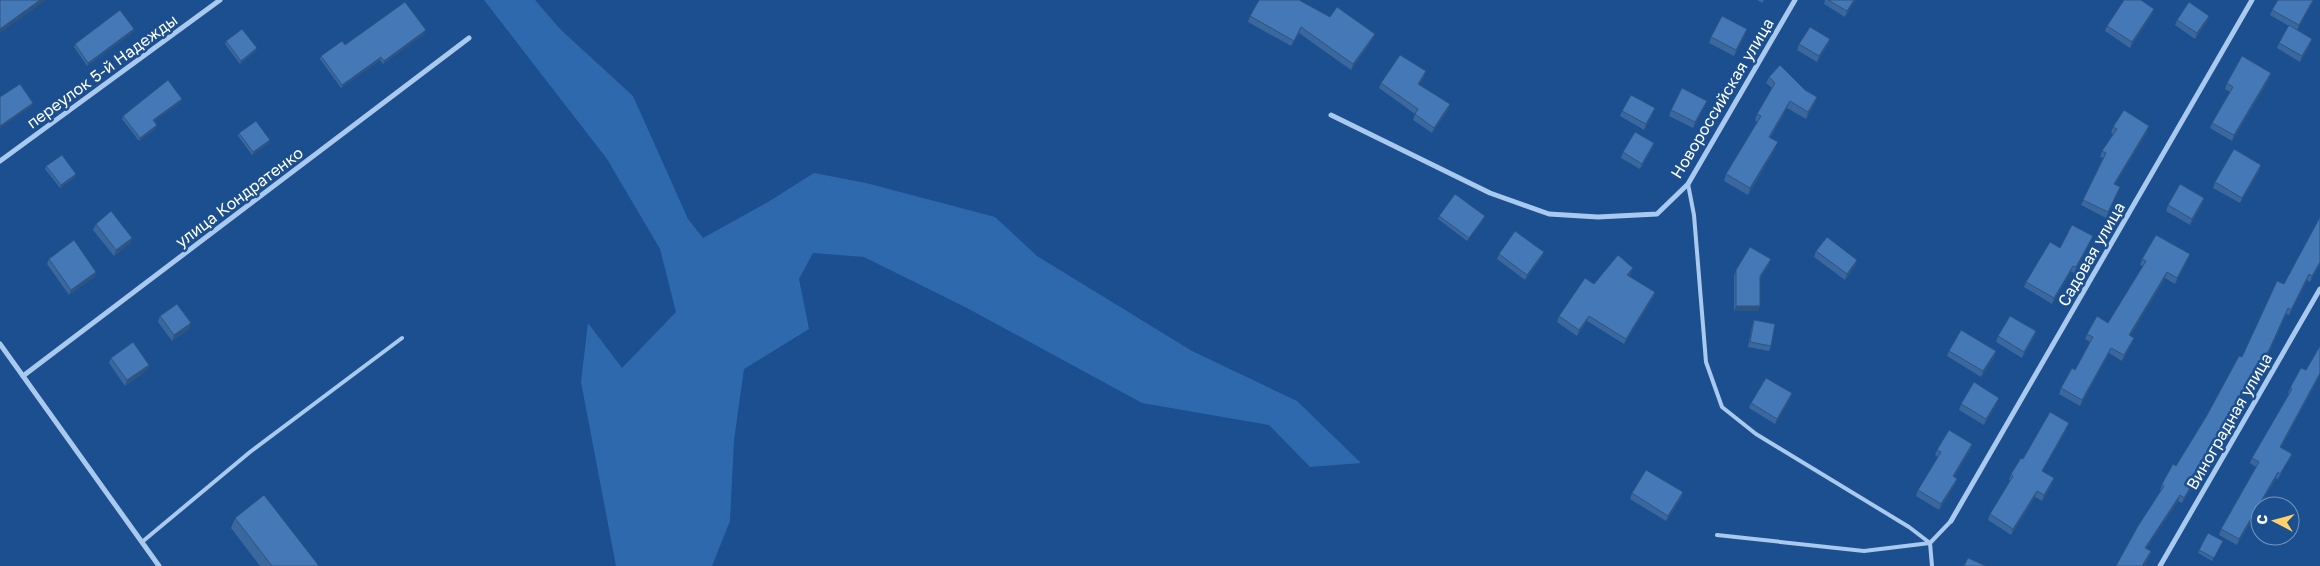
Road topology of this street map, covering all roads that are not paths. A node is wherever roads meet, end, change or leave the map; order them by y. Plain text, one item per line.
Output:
1 (220, 0) edge
2 (1795, 0) edge
3 (2252, 0) edge
4 (469, 38) dead end
5 (1330, 115) dead end
6 (0, 161) edge
7 (1688, 184) junction
8 (2320, 289) edge
9 (402, 338) dead end
10 (0, 344) edge
11 (23, 376) junction
12 (1951, 521) joint
13 (1717, 535) dead end
14 (142, 542) junction
15 (1930, 543) junction
16 (159, 566) edge
17 (1932, 566) edge
18 (2160, 566) edge

1 - 6 street, переулок 5-й Надежды
2 - 7 street, Новороссийская улица
3 - 12 street, Садовая улица
4 - 11 street, улица Кондратенко
5 - 7 street, Новороссийская улица
7 - 15 lane
8 - 18 street, Виноградная улица
9 - 14 lane
10 - 11 street
11 - 14 street
12 - 15 lane
13 - 15 lane
14 - 16 street
15 - 17 lane

